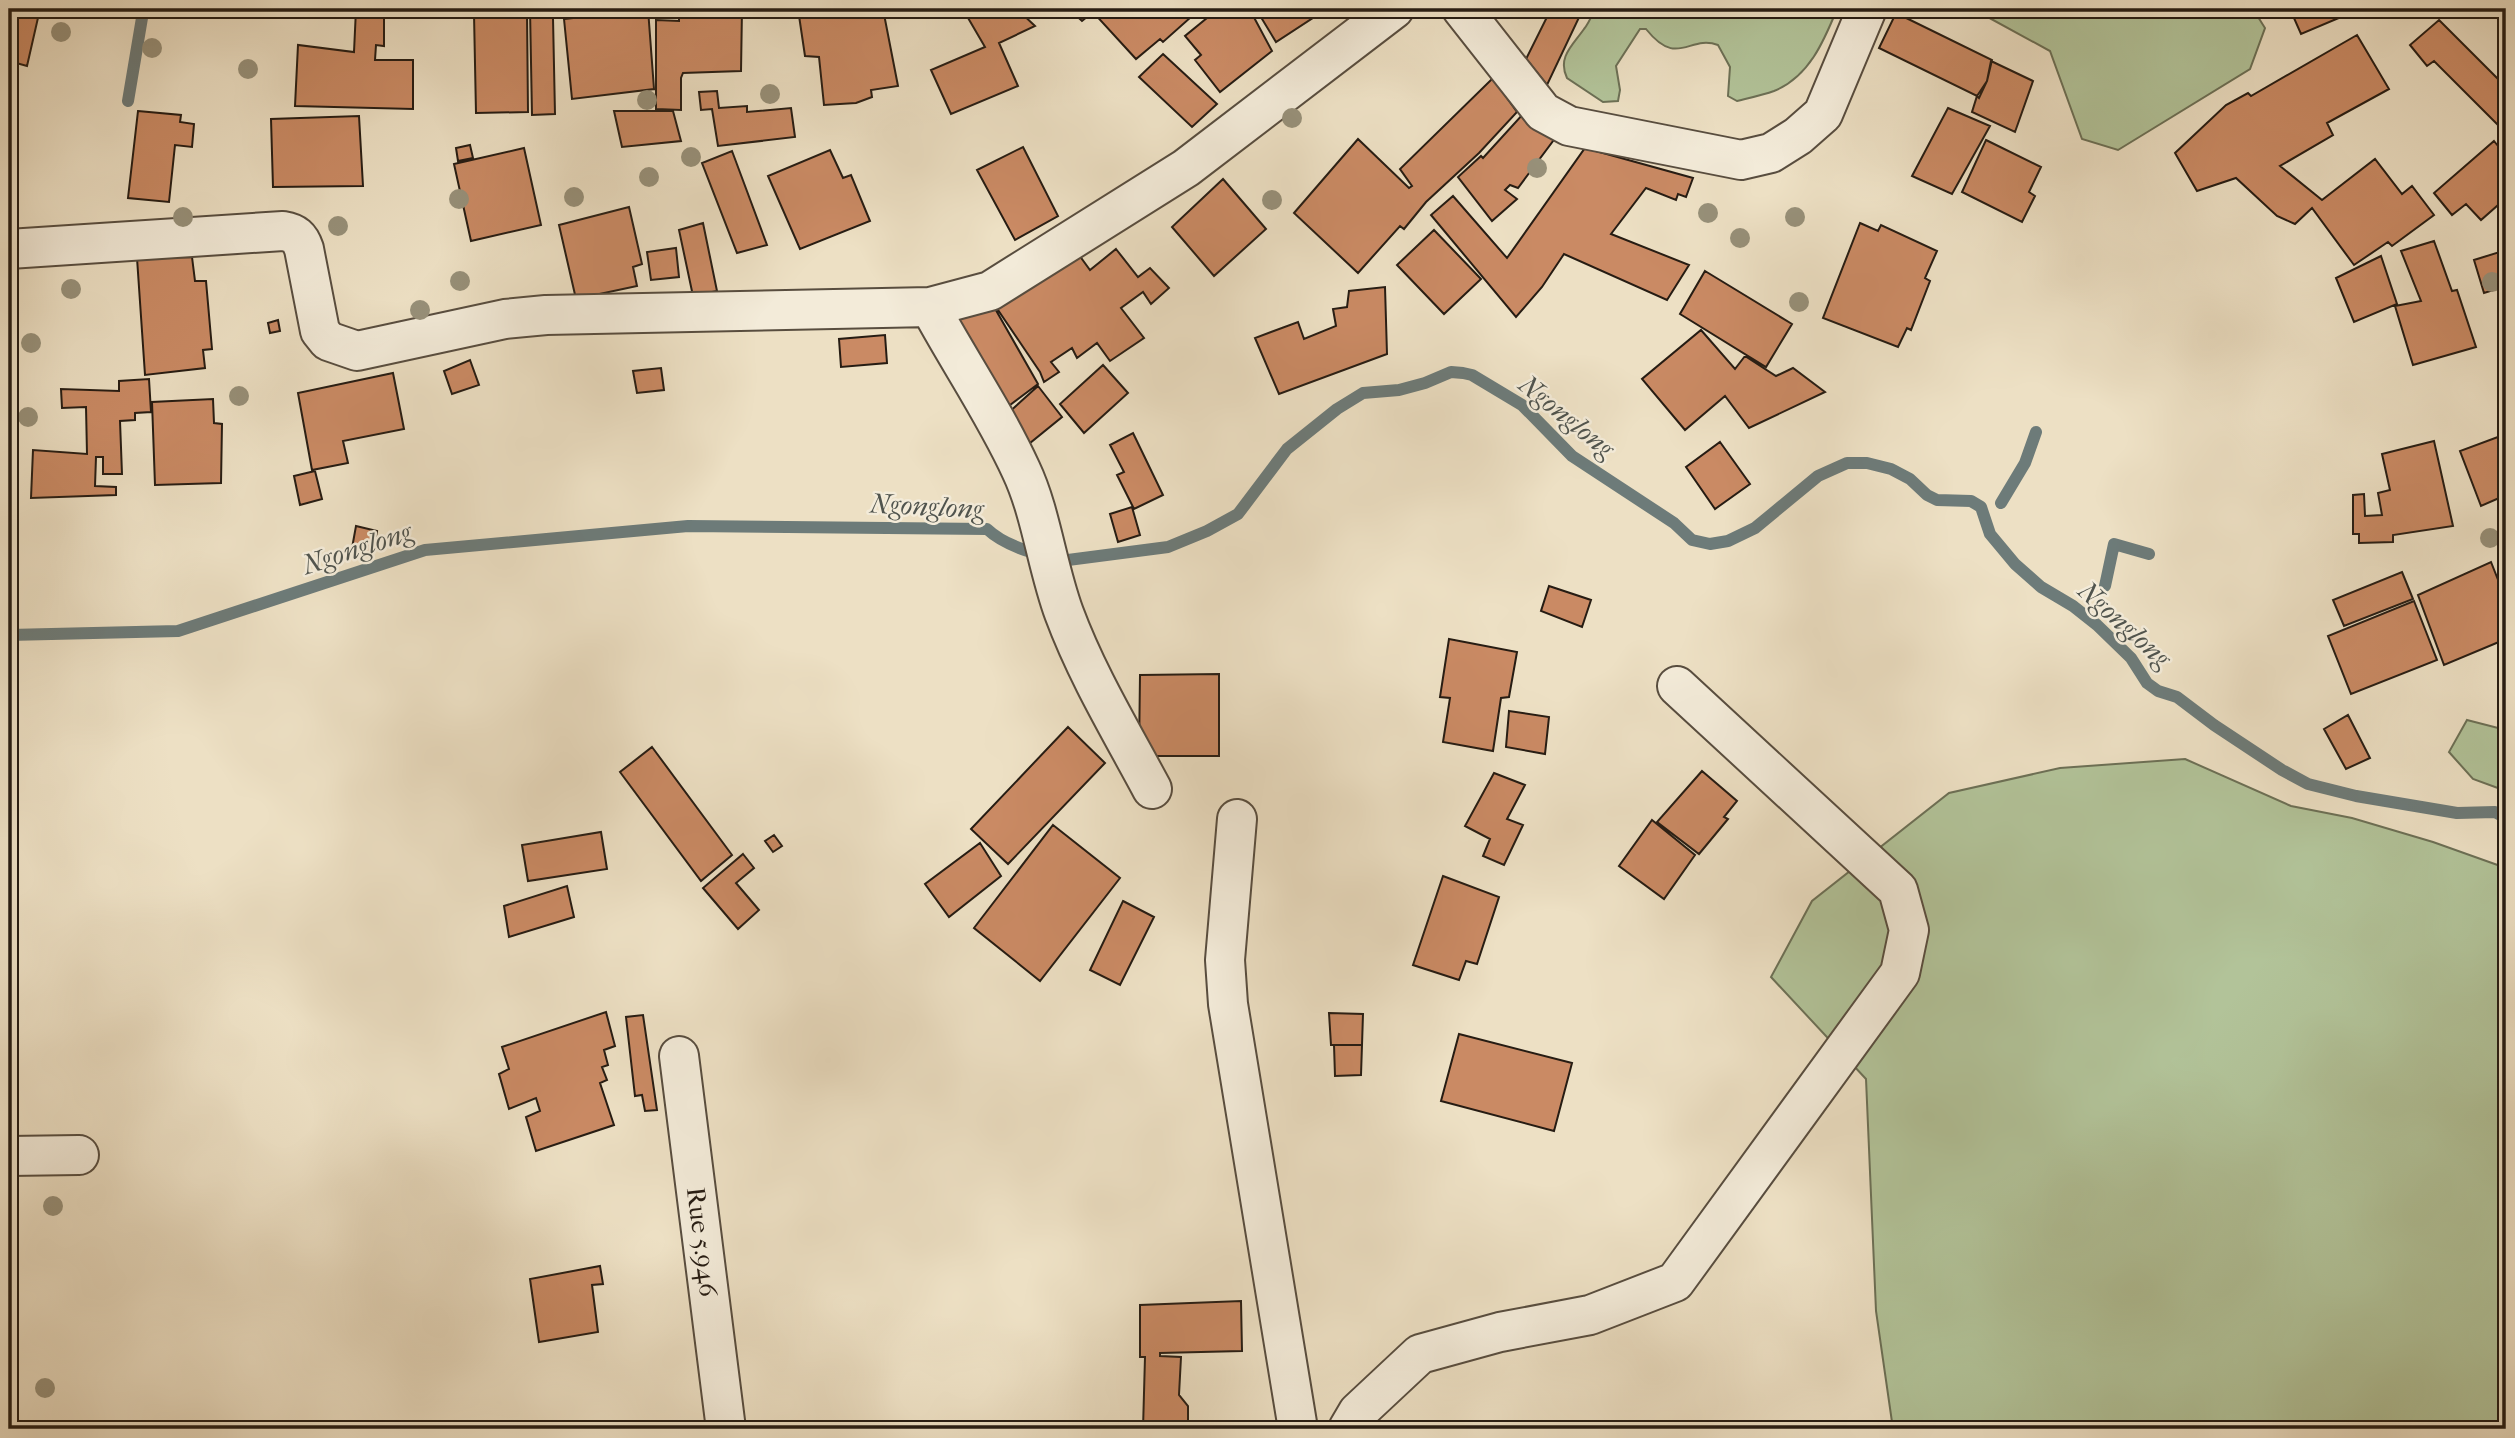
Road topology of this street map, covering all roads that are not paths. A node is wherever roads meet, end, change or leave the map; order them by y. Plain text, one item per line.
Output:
1 (1394, 9) edge
2 (1462, 9) edge
3 (1867, 9) edge
4 (9, 249) edge
5 (930, 307) junction
6 (1677, 686) dead end
7 (1152, 789) dead end
8 (1237, 819) dead end
9 (678, 1056) dead end
10 (79, 1155) dead end
11 (9, 1156) edge
12 (1360, 1423) edge
13 (726, 1429) edge
14 (1298, 1429) edge

1 - 5 street
2 - 3 street
4 - 5 street
5 - 7 street
6 - 12 street
8 - 14 street
9 - 13 street, Rue 5.946
10 - 11 street

